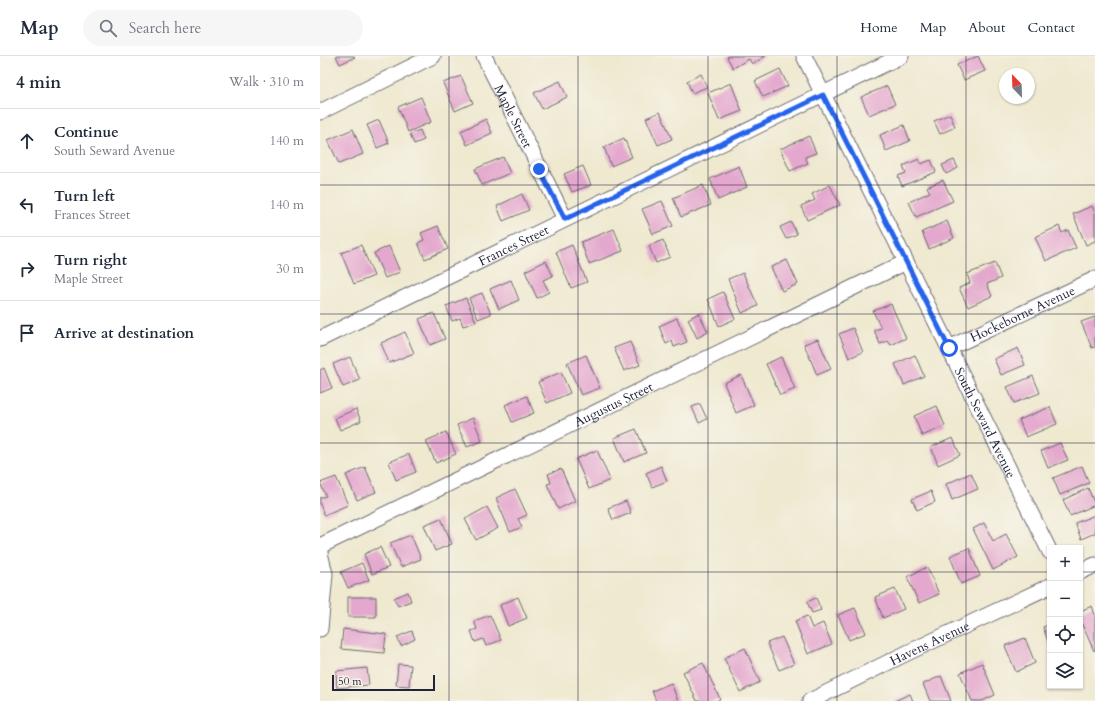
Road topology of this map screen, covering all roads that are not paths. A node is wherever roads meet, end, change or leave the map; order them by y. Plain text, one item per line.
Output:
1 (433, 56) edge
2 (484, 56) edge
3 (804, 56) edge
4 (901, 56) edge
5 (823, 95) junction
6 (320, 112) edge
7 (565, 219) junction
8 (906, 262) junction
9 (1095, 279) edge
10 (320, 339) edge
11 (949, 348) junction
12 (320, 546) edge
13 (1047, 546) edge
14 (320, 553) edge
15 (1095, 565) edge
16 (1083, 571) edge
17 (1047, 587) edge
18 (320, 629) edge
19 (810, 701) edge

1 - 6 street
2 - 7 street, Maple Street
3 - 5 street, South Seward Avenue
4 - 5 street, Frances Street
5 - 7 street, Frances Street
5 - 8 street, South Seward Avenue
7 - 10 street, Frances Street
8 - 11 street, South Seward Avenue
8 - 12 street, Augustus Street
9 - 11 street, Hockeborne Avenue
11 - 13 street, South Seward Avenue
14 - 18 street
15 - 16 street
17 - 19 street, Havens Avenue

